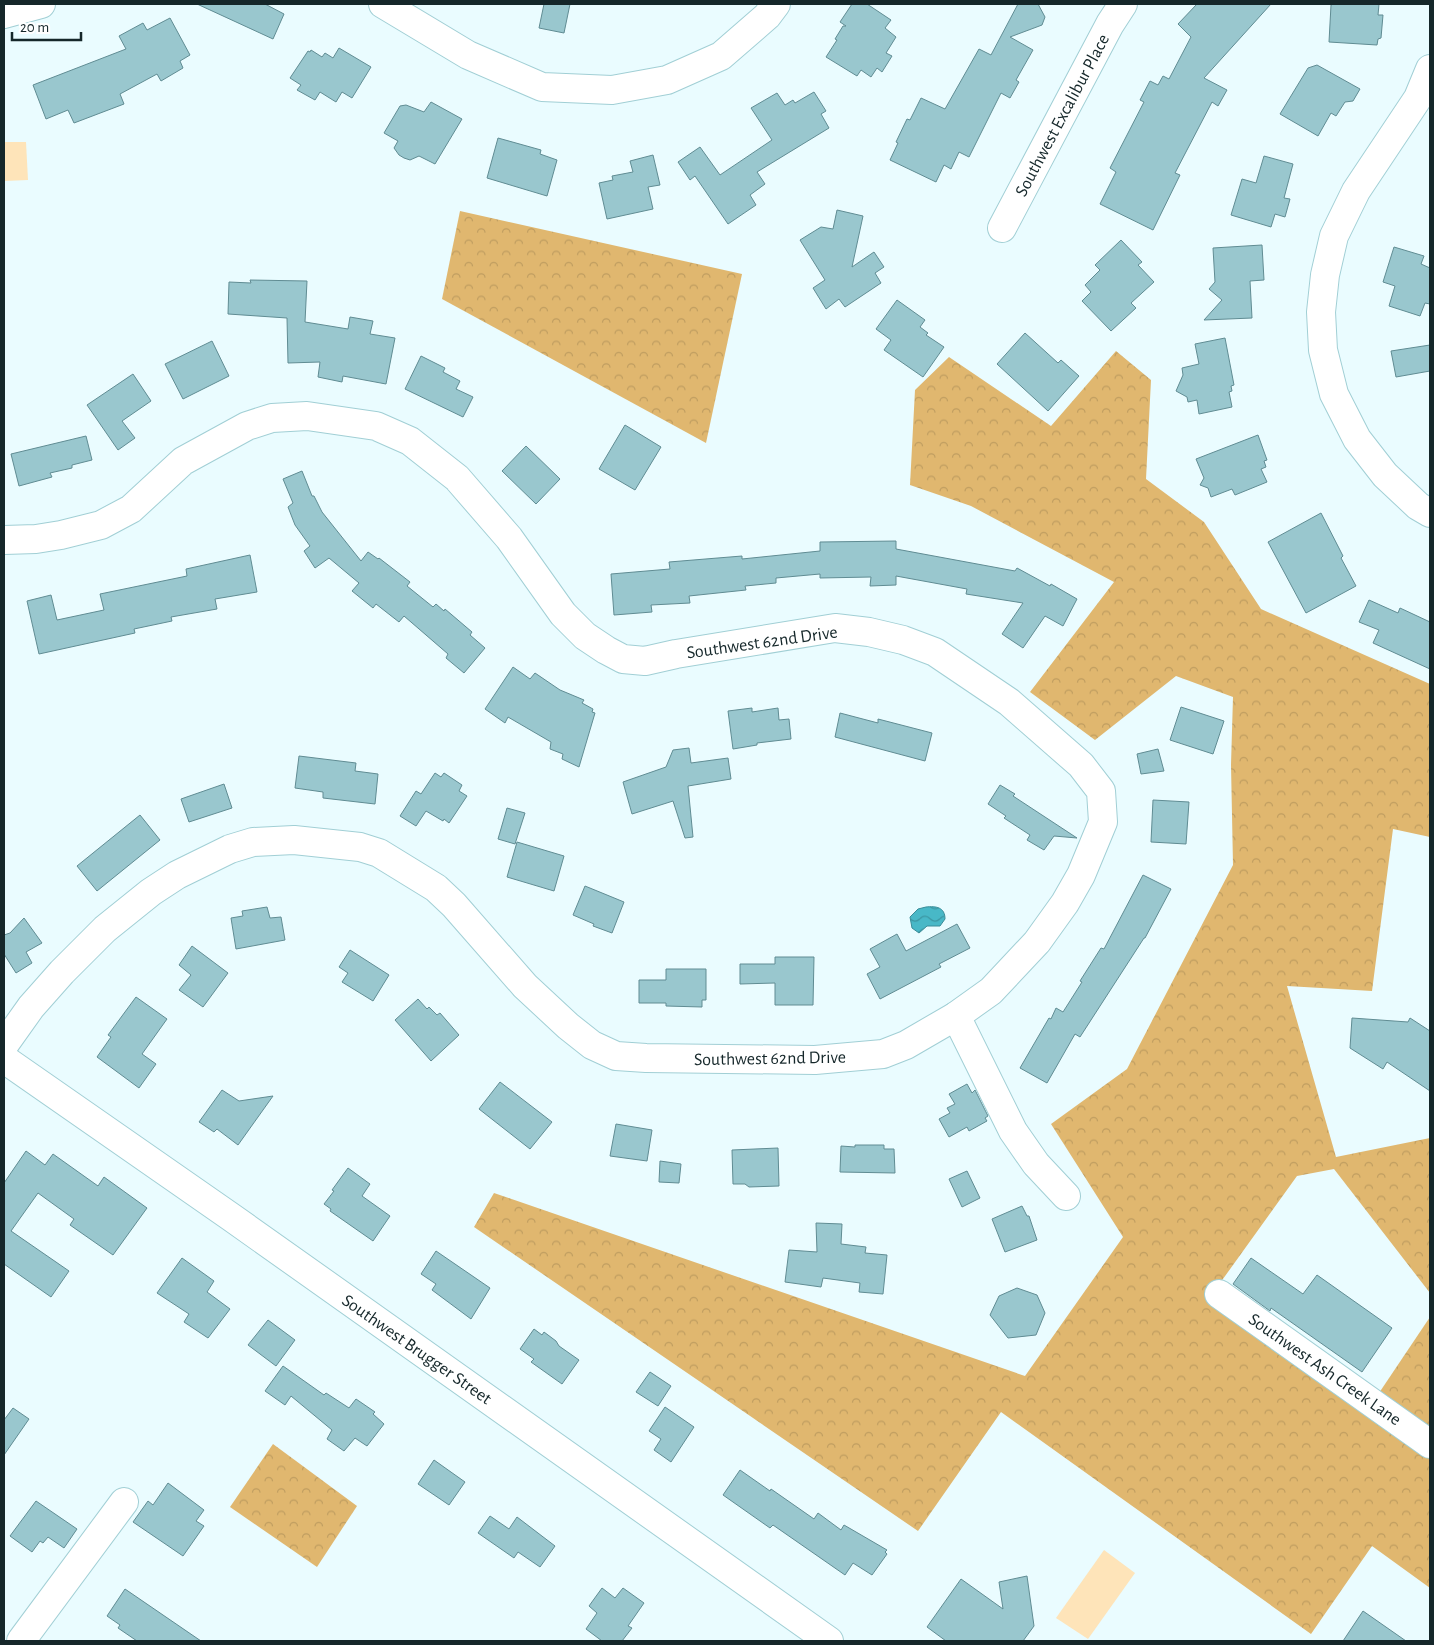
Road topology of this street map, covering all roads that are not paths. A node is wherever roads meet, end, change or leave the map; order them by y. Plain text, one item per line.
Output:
1 (41, 4) edge
2 (383, 4) edge
3 (776, 4) edge
4 (1123, 4) edge
5 (4, 14) edge
6 (1430, 69) edge
7 (1002, 228) dead end
8 (1430, 513) edge
9 (4, 540) edge
10 (956, 1016) junction
11 (4, 1045) edge
12 (4, 1059) edge
13 (1066, 1196) dead end
14 (1219, 1294) dead end
15 (1430, 1444) edge
16 (124, 1502) dead end
17 (816, 1638) edge
18 (21, 1641) edge

1 - 5 street
2 - 3 street
4 - 7 street, Southwest Excalibur Place
6 - 8 street
9 - 10 street, Southwest 62nd Drive
10 - 11 street, Southwest 62nd Drive
10 - 13 street
12 - 17 street, Southwest Brugger Street
14 - 15 street, Southwest Ash Creek Lane
16 - 18 street

